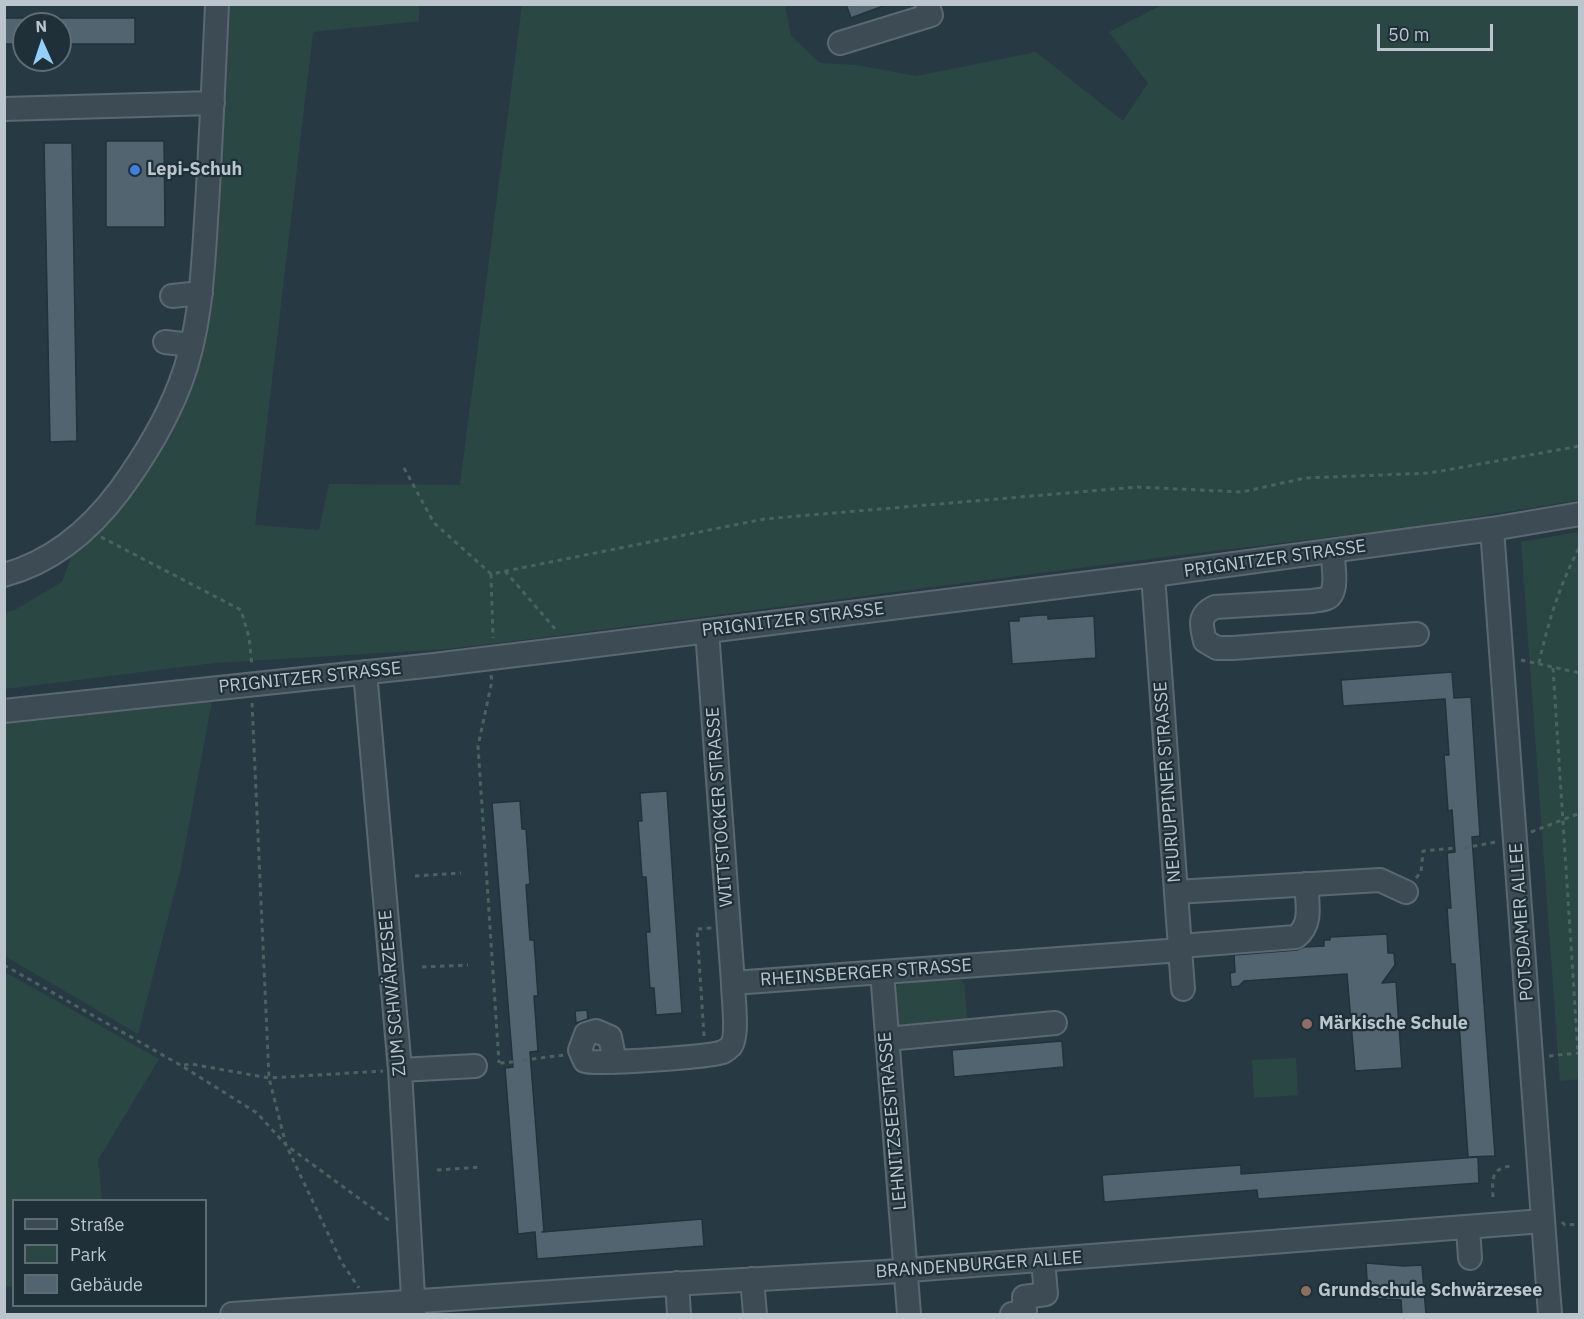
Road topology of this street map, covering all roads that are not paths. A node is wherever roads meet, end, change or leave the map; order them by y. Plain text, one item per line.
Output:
1 (217, 4) edge
2 (927, 4) edge
3 (840, 43) dead end
4 (213, 103) junction
5 (4, 109) edge
6 (201, 293) junction
7 (172, 296) dead end
8 (165, 342) dead end
9 (191, 345) junction
10 (1580, 514) edge
11 (1492, 529) junction
12 (1332, 551) junction
13 (4, 575) edge
14 (1153, 575) junction
15 (707, 631) junction
16 (1417, 634) dead end
17 (365, 672) junction
18 (4, 711) edge
19 (1306, 884) junction
20 (1176, 892) junction
21 (1406, 892) road end
22 (1180, 948) junction
23 (882, 972) junction
24 (733, 983) junction
25 (1184, 989) dead end
26 (1055, 1023) dead end
27 (887, 1039) junction
28 (581, 1054) road end
29 (475, 1066) dead end
30 (400, 1070) junction
31 (1543, 1221) junction
32 (1468, 1228) junction
33 (1470, 1258) dead end
34 (1043, 1260) junction
35 (906, 1270) junction
36 (752, 1279) junction
37 (677, 1283) junction
38 (414, 1308) edge
39 (232, 1314) edge
40 (679, 1314) edge
41 (755, 1314) edge
42 (909, 1314) edge
43 (1012, 1314) edge
44 (1550, 1314) edge

1 - 4 street
2 - 3 street
4 - 5 street
4 - 6 street
6 - 7 street
6 - 9 street
8 - 9 street
9 - 13 street
10 - 11 street, PRIGNITZER STRASSE
11 - 12 street, PRIGNITZER STRASSE
11 - 31 street, POTSDAMER ALLEE
12 - 14 street, PRIGNITZER STRASSE
12 - 16 street
14 - 15 street, PRIGNITZER STRASSE
14 - 20 street, NEURUPPINER STRASSE
15 - 17 street, PRIGNITZER STRASSE
15 - 24 street, WITTSTOCKER STRASSE
17 - 18 street, PRIGNITZER STRASSE
17 - 30 street, ZUM SCHWÄRZESEE
19 - 20 street
19 - 21 street
19 - 22 street, RHEINSBERGER STRASSE
20 - 22 street, NEURUPPINER STRASSE
22 - 23 street, RHEINSBERGER STRASSE
22 - 25 street, NEURUPPINER STRASSE
23 - 24 street, RHEINSBERGER STRASSE
23 - 27 street, LEHNITZSEESTRASSE
24 - 28 street
26 - 27 street
27 - 35 street, LEHNITZSEESTRASSE
29 - 30 street
30 - 38 street, ZUM SCHWÄRZESEE
31 - 32 street, BRANDENBURGER ALLEE
31 - 44 street, POTSDAMER ALLEE
32 - 33 street
32 - 34 street, BRANDENBURGER ALLEE
34 - 35 street, BRANDENBURGER ALLEE
34 - 43 street
35 - 36 street, BRANDENBURGER ALLEE
35 - 42 street, LEHNITZSEESTRASSE
36 - 37 street, BRANDENBURGER ALLEE
36 - 41 street
37 - 38 street, BRANDENBURGER ALLEE
37 - 40 street
38 - 39 street, BRANDENBURGER ALLEE

